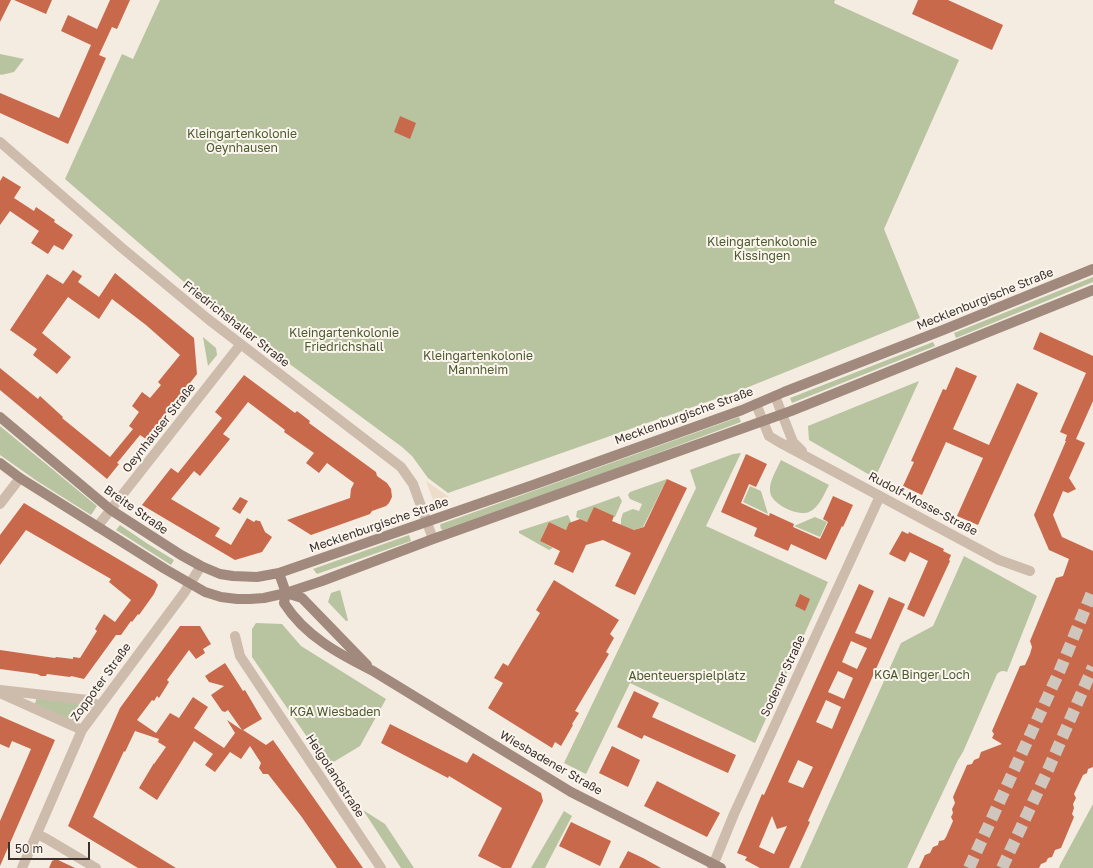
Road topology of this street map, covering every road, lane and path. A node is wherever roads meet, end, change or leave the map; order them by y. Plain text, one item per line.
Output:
1 (0, 142) edge
2 (1093, 269) edge
3 (1093, 290) edge
4 (240, 345) junction
5 (775, 396) junction
6 (756, 404) junction
7 (782, 414) junction
8 (0, 416) edge
9 (763, 421) junction
10 (806, 456) junction
11 (0, 463) edge
12 (20, 478) junction
13 (880, 496) junction
14 (0, 504) edge
15 (111, 510) junction
16 (427, 522) junction
17 (97, 527) junction
18 (433, 539) junction
19 (201, 566) junction
20 (1030, 571) dead end
21 (278, 573) junction
22 (190, 584) junction
23 (286, 593) junction
24 (235, 636) dead end
25 (373, 671) junction
26 (0, 692) edge
27 (98, 706) junction
28 (82, 730) junction
29 (38, 834) junction
30 (716, 867) edge
31 (22, 868) edge
32 (96, 868) edge
33 (380, 868) edge

1 - 4 street, Friedrichshaller Straße
2 - 5 main road, Mecklenburgische Straße
3 - 7 main road
4 - 15 street, Oeynhauser Straße
4 - 16 street, Friedrichshaller Straße
5 - 6 main road, Mecklenburgische Straße
5 - 7 street, Rudolf-Mosse-Straße
6 - 9 street, Rudolf-Mosse-Straße
6 - 16 main road, Mecklenburgische Straße
7 - 9 main road
7 - 10 street, Rudolf-Mosse-Straße
8 - 15 main road, Breite Straße
9 - 10 street, Rudolf-Mosse-Straße
9 - 18 main road
10 - 13 street, Rudolf-Mosse-Straße
11 - 12 main road
12 - 14 street
12 - 17 main road
13 - 20 street, Rudolf-Mosse-Straße
13 - 30 street, Sodener Straße
15 - 17 street, Oeynhauser Straße
15 - 19 main road, Breite Straße
16 - 18 street, Friedrichshaller Straße
16 - 21 main road, Mecklenburgische Straße
17 - 22 main road
18 - 23 main road
19 - 21 main road, Breite Straße
19 - 22 street, Zoppoter Straße
21 - 23 main road, Wiesbadener Straße
22 - 23 main road
22 - 27 street, Zoppoter Straße
23 - 25 main road, Wiesbadener Straße
23 - 25 main road, Wiesbadener Straße
24 - 33 street, Helgolandstraße
25 - 30 main road, Wiesbadener Straße
26 - 27 street
26 - 28 street
27 - 28 street, Zoppoter Straße
28 - 29 street, Zoppoter Straße
29 - 31 street, Zoppoter Straße
29 - 32 street

